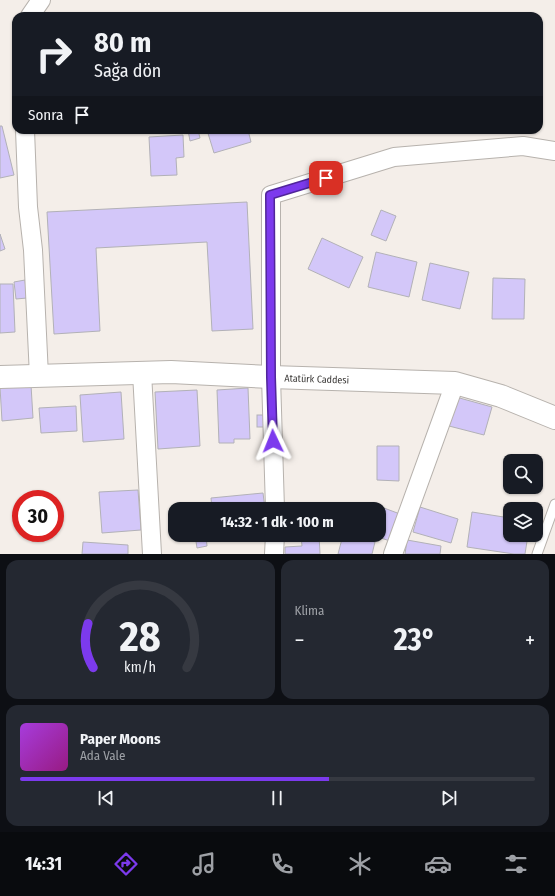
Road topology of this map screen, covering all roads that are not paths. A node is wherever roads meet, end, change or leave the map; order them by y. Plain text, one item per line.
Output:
1 (41, 0) edge
2 (33, 12) edge
3 (25, 134) edge
4 (555, 151) edge
5 (142, 373) junction
6 (39, 376) junction
7 (0, 377) edge
8 (271, 377) junction
9 (455, 383) junction
10 (555, 418) edge
11 (275, 502) edge
12 (555, 504) edge
13 (275, 542) edge
14 (152, 554) edge
15 (274, 554) edge
16 (393, 554) edge
17 (537, 554) edge

1 - 2 street
3 - 6 street
4 - 8 street
5 - 6 main road, Atatürk Caddesi
5 - 8 main road, Atatürk Caddesi
5 - 14 street
6 - 7 main road, Atatürk Caddesi
8 - 9 main road, Atatürk Caddesi
8 - 11 street
9 - 10 main road, Atatürk Caddesi
9 - 16 street
12 - 17 lane
13 - 15 street

